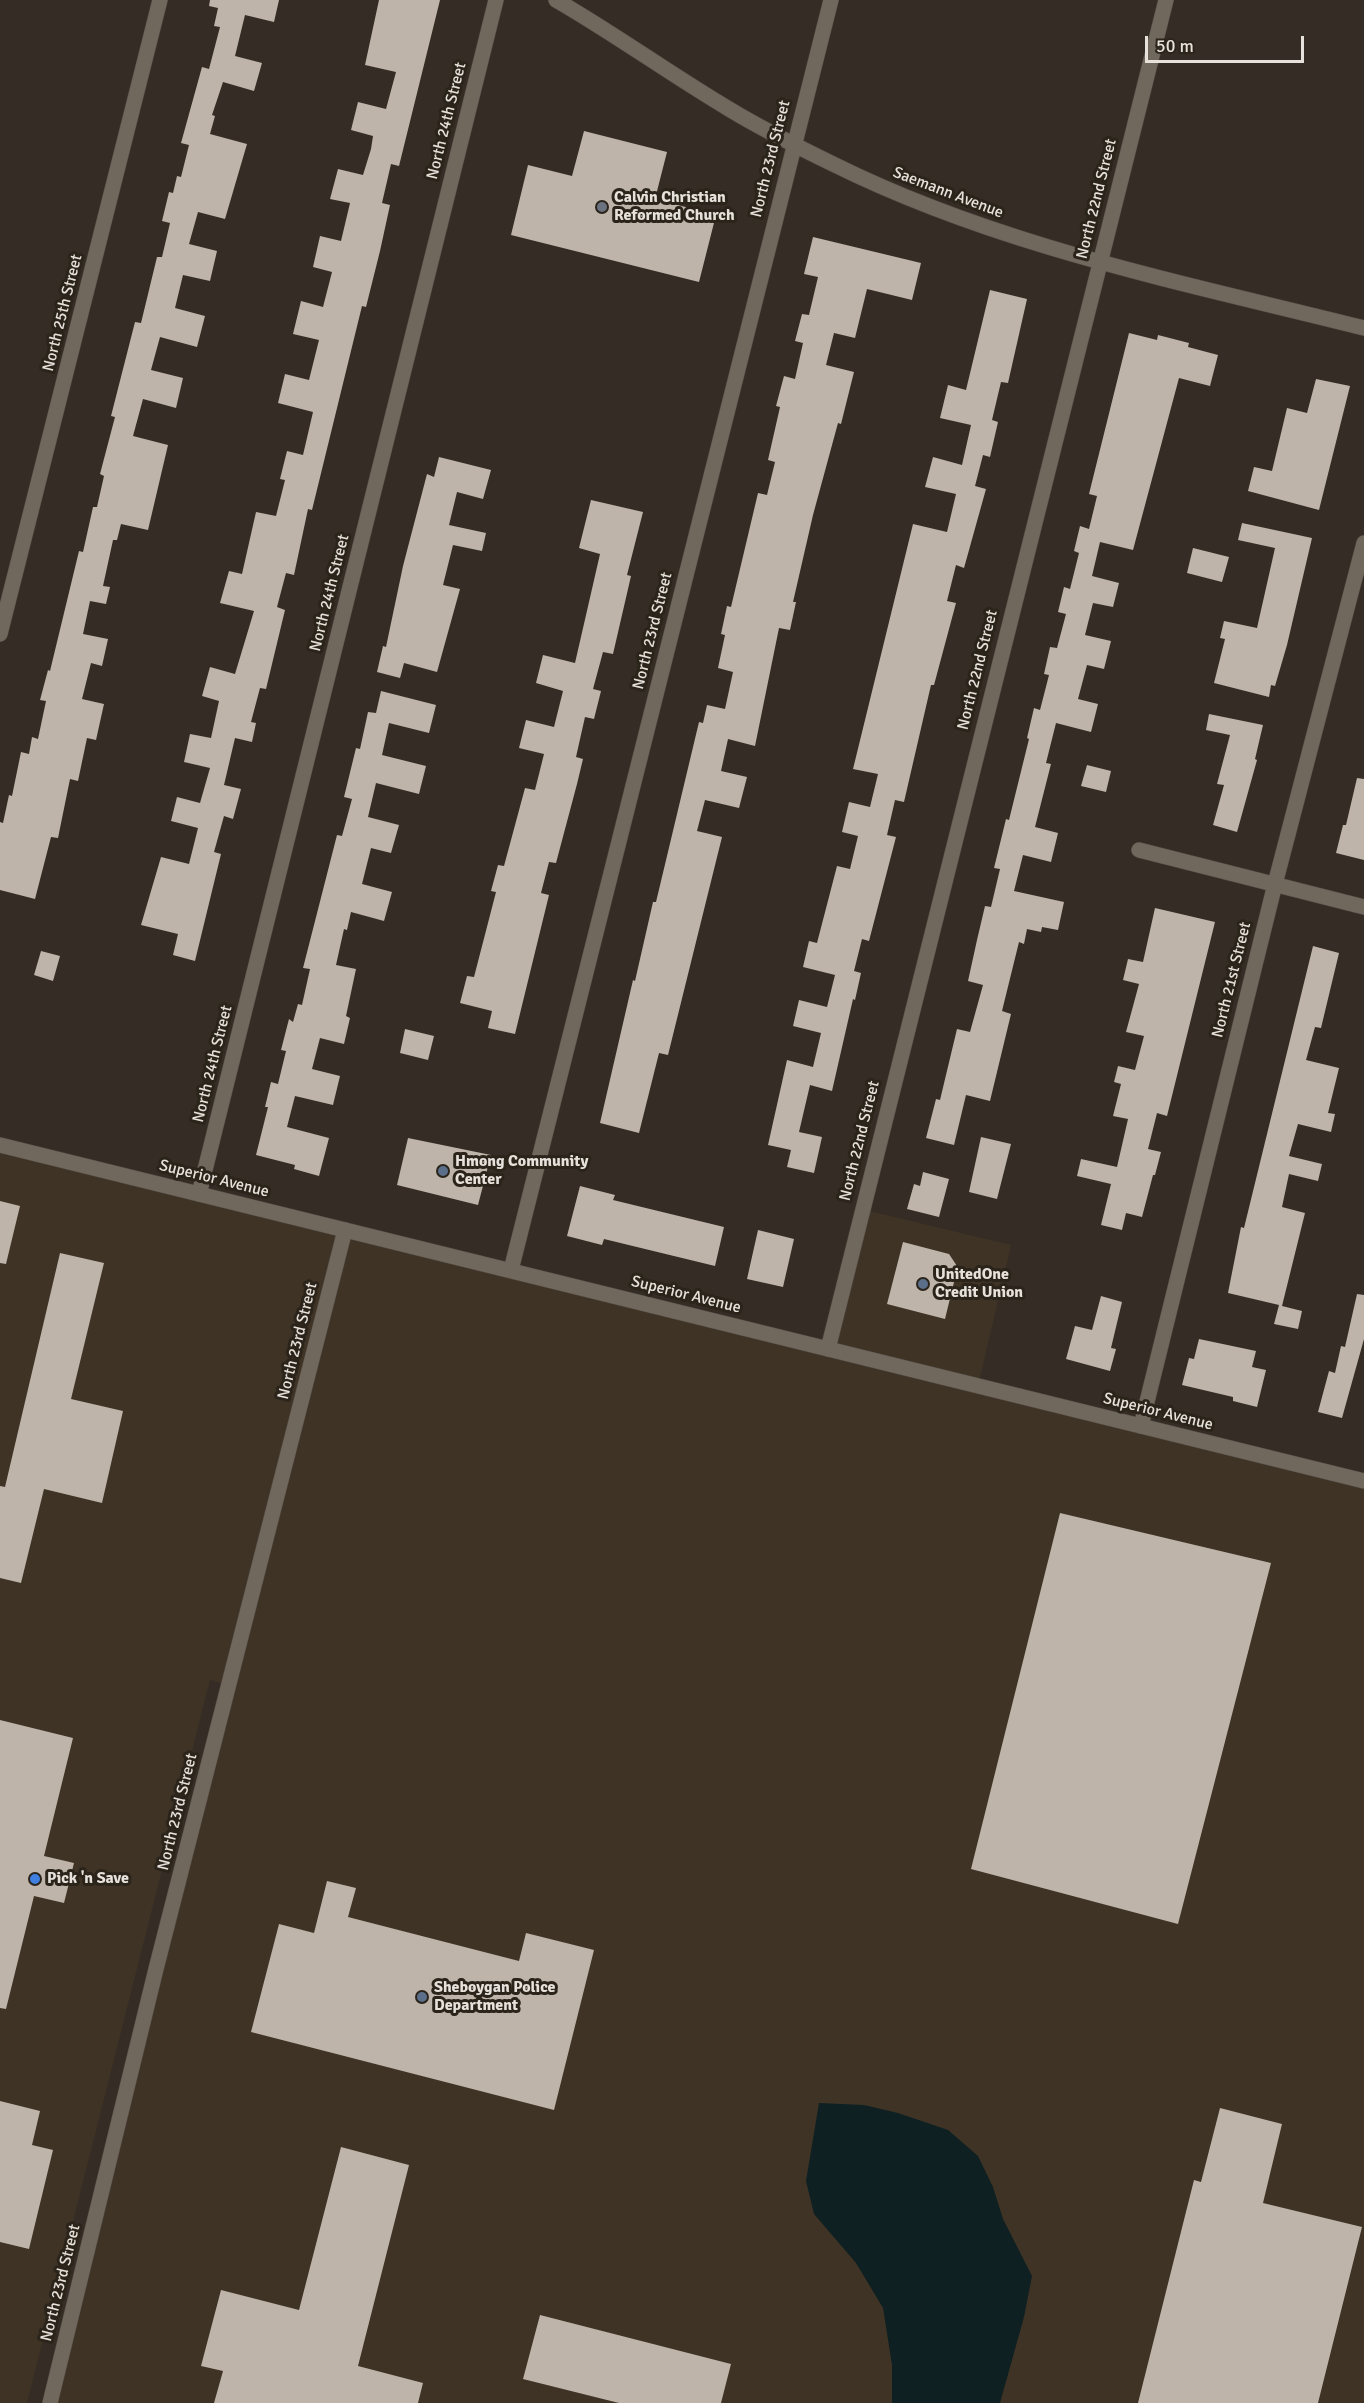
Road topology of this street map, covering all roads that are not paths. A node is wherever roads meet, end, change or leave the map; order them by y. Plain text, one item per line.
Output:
1 (160, 0) edge
2 (496, 0) edge
3 (556, 0) edge
4 (831, 0) edge
5 (1166, 0) edge
6 (793, 144) junction
7 (1100, 261) junction
8 (1364, 328) edge
9 (1364, 543) edge
10 (0, 634) edge
11 (1139, 850) dead end
12 (1275, 884) junction
13 (1364, 907) edge
14 (0, 1145) edge
15 (199, 1194) junction
16 (345, 1230) junction
17 (511, 1270) junction
18 (828, 1349) junction
19 (1141, 1426) junction
20 (1364, 1481) edge
21 (50, 2403) edge

1 - 10 street, North 25th Street
2 - 15 street, North 24th Street
3 - 6 street, Saemann Avenue
4 - 6 street, North 23rd Street
5 - 7 street, North 22nd Street
6 - 7 street, Saemann Avenue
6 - 17 street, North 23rd Street
7 - 8 street, Saemann Avenue
7 - 18 street, North 22nd Street
9 - 12 street, North 21st Street
11 - 12 street
12 - 13 street
12 - 19 street, North 21st Street
14 - 15 street, Superior Avenue
15 - 16 street, Superior Avenue
16 - 17 street, Superior Avenue
16 - 21 street, North 23rd Street
17 - 18 street, Superior Avenue
18 - 19 street, Superior Avenue
19 - 20 street, Superior Avenue

